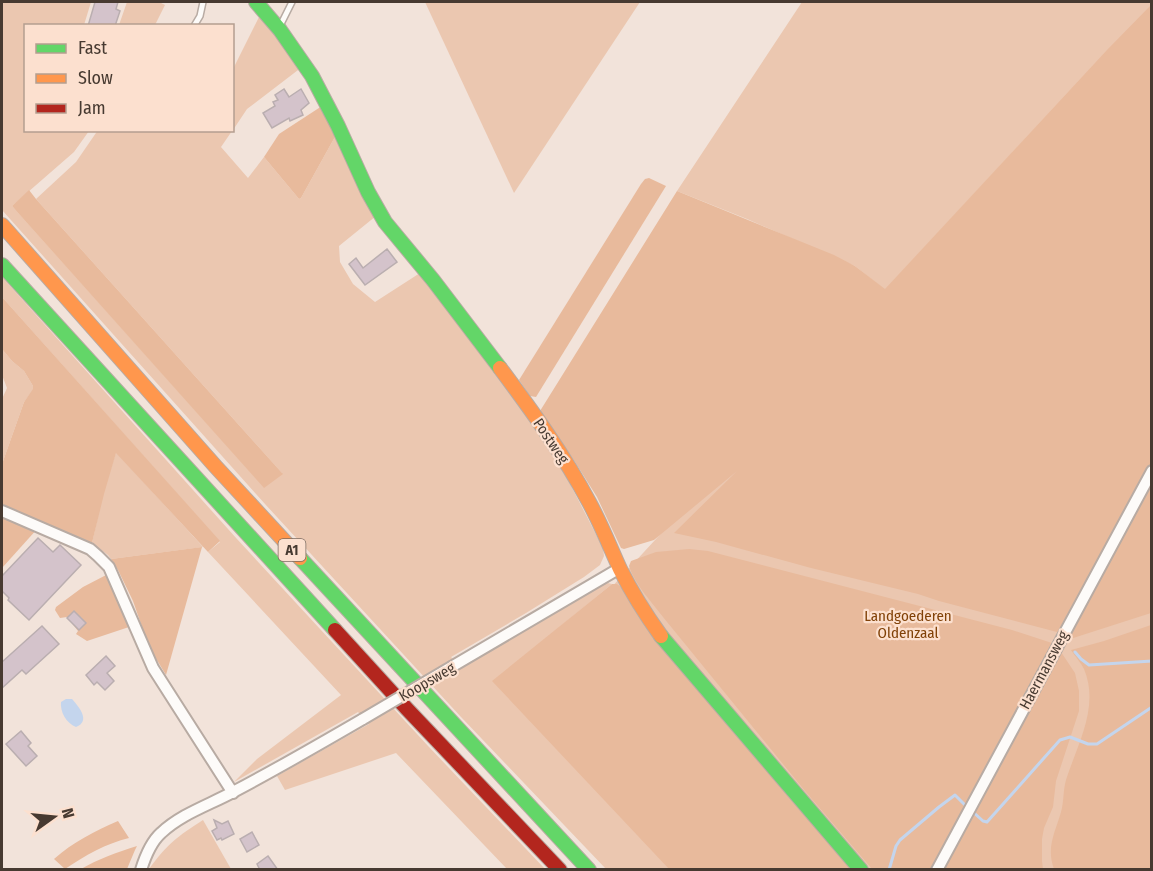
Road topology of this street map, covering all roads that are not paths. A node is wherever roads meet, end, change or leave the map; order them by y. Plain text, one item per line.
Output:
1 (203, 2) edge
2 (256, 2) edge
3 (292, 2) edge
4 (195, 24) edge
5 (279, 28) junction
6 (2, 225) edge
7 (2, 265) edge
8 (1152, 471) edge
9 (2, 512) edge
10 (620, 568) junction
11 (233, 793) junction
12 (141, 870) edge
13 (560, 870) edge
14 (589, 870) edge
15 (861, 870) edge
16 (937, 870) edge

1 - 4 lane
2 - 5 main road, Postweg
3 - 5 lane
5 - 10 main road, Postweg
6 - 14 main road, A1
7 - 13 main road, A1
8 - 16 street, Haermansweg
9 - 11 street
10 - 11 street, Koopsweg, bridge
10 - 15 main road, Postweg
11 - 12 street, Koopsweg

